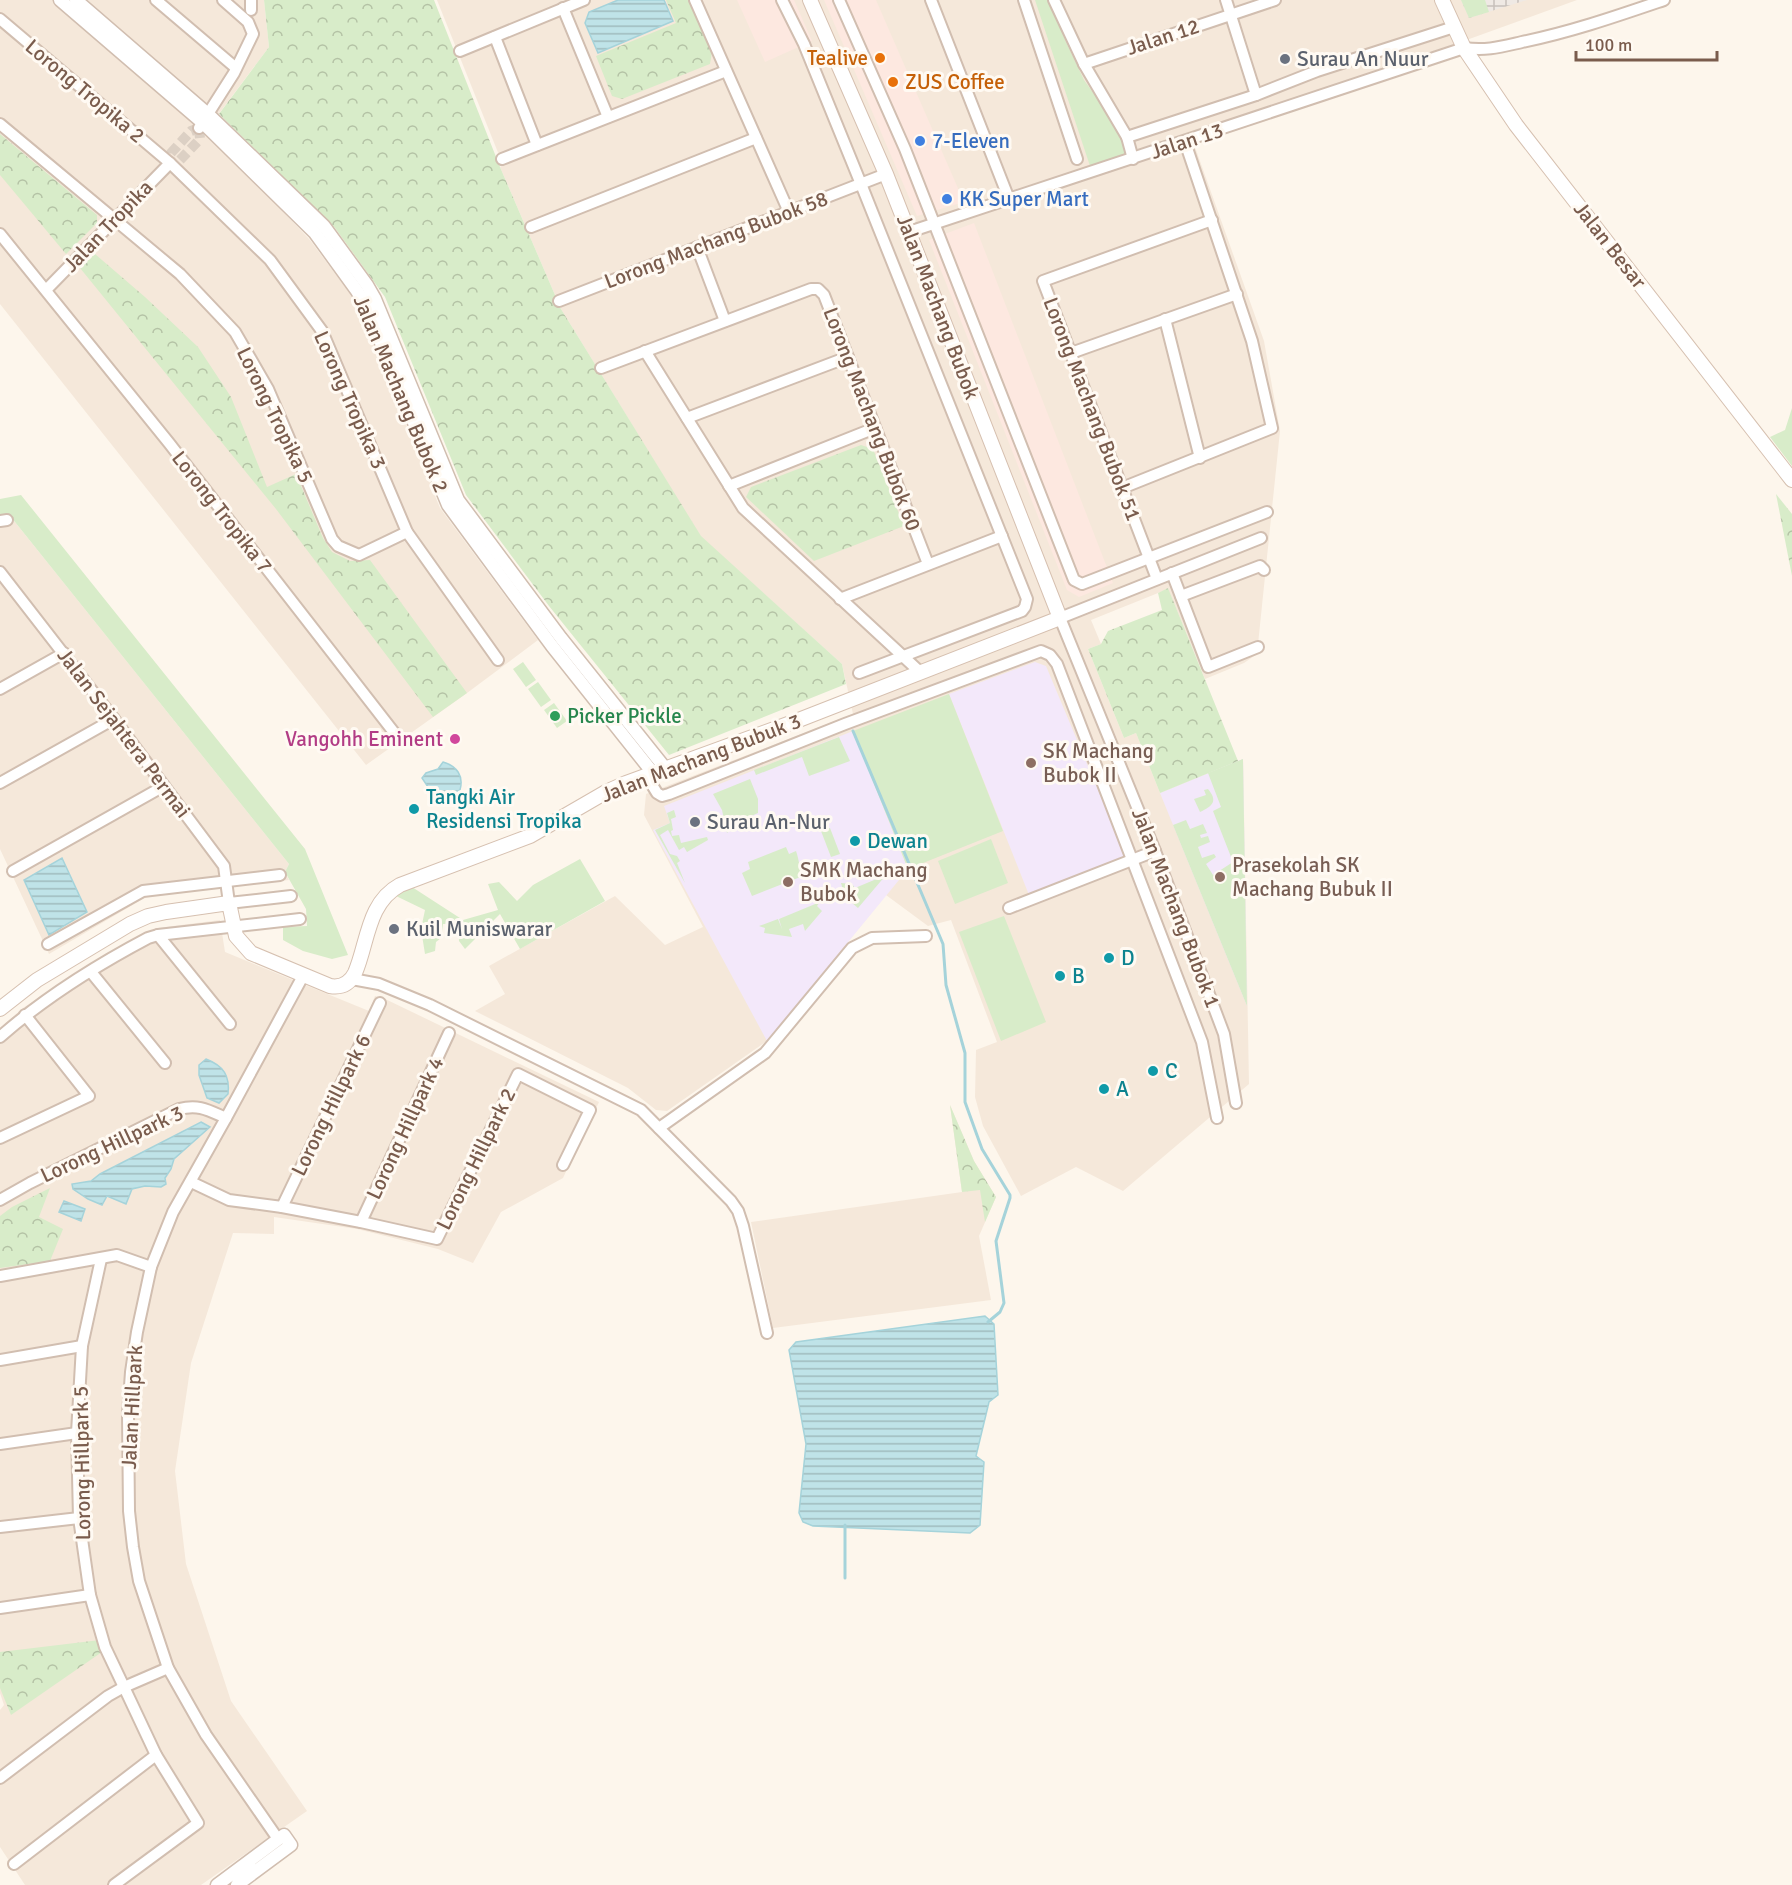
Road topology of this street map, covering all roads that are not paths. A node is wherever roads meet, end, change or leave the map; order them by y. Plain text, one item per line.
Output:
1 (60, 0) edge
2 (76, 0) edge
3 (156, 0) edge
4 (223, 0) edge
5 (584, 0) edge
6 (695, 0) edge
7 (782, 0) edge
8 (810, 0) edge
9 (839, 0) edge
10 (931, 0) edge
11 (1024, 0) edge
12 (1054, 0) edge
13 (1226, 0) edge
14 (1275, 0) edge
15 (1442, 0) edge
16 (1664, 0) edge
17 (563, 9) junction
18 (1230, 15) junction
19 (0, 19) edge
20 (1454, 27) junction
21 (495, 36) junction
22 (1464, 48) junction
23 (460, 51) dead end
24 (1084, 64) junction
25 (236, 68) junction
26 (726, 71) junction
27 (1256, 95) junction
28 (608, 117) junction
29 (204, 122) junction
30 (0, 124) edge
31 (1127, 137) junction
32 (756, 138) junction
33 (1185, 142) junction
34 (537, 145) junction
35 (502, 159) dead end
36 (1077, 159) dead end
37 (1133, 159) junction
38 (170, 163) junction
39 (880, 177) junction
40 (861, 184) junction
41 (1009, 199) junction
42 (789, 212) junction
43 (114, 218) junction
44 (1212, 220) junction
45 (934, 224) junction
46 (531, 227) dead end
47 (909, 232) junction
48 (0, 234) edge
49 (697, 247) junction
50 (46, 290) junction
51 (1237, 294) junction
52 (559, 300) dead end
53 (1165, 319) junction
54 (725, 321) junction
55 (645, 351) junction
56 (1071, 353) junction
57 (848, 357) junction
58 (601, 368) dead end
59 (687, 418) junction
60 (875, 428) junction
61 (1200, 458) junction
62 (1792, 480) edge
63 (729, 486) junction
64 (1122, 488) junction
65 (1268, 512) dead end
66 (408, 532) junction
67 (1002, 536) junction
68 (1261, 538) dead end
69 (1149, 558) junction
70 (928, 564) junction
71 (1264, 570) dead end
72 (0, 572) edge
73 (1172, 573) junction
74 (1157, 579) junction
75 (1181, 596) junction
76 (840, 599) junction
77 (1060, 618) junction
78 (1258, 647) dead end
79 (64, 653) junction
80 (901, 657) junction
81 (498, 660) dead end
82 (920, 672) junction
83 (859, 673) dead end
84 (0, 689) edge
85 (875, 690) junction
86 (883, 710) junction
87 (114, 719) junction
88 (796, 721) junction
89 (396, 735) dead end
90 (803, 741) junction
91 (655, 772) junction
92 (0, 783) edge
93 (164, 786) junction
94 (1155, 852) junction
95 (1133, 860) junction
96 (13, 871) dead end
97 (280, 875) dead end
98 (226, 882) junction
99 (291, 896) dead end
100 (229, 903) junction
101 (1009, 908) dead end
102 (300, 919) dead end
103 (233, 927) junction
104 (158, 935) junction
105 (926, 936) dead end
106 (48, 944) dead end
107 (91, 972) junction
108 (303, 976) junction
109 (352, 979) junction
110 (380, 1003) dead end
111 (0, 1009) edge
112 (25, 1015) junction
113 (230, 1024) dead end
114 (449, 1033) dead end
115 (0, 1037) edge
116 (165, 1063) dead end
117 (1236, 1103) dead end
118 (226, 1118) junction
119 (1217, 1118) dead end
120 (659, 1128) junction
121 (0, 1138) edge
122 (563, 1165) dead end
123 (191, 1182) junction
124 (0, 1200) edge
125 (282, 1207) junction
126 (361, 1222) junction
127 (101, 1259) junction
128 (151, 1268) junction
129 (0, 1275) edge
130 (767, 1333) dead end
131 (82, 1346) junction
132 (0, 1360) edge
133 (77, 1433) junction
134 (0, 1444) edge
135 (79, 1518) junction
136 (0, 1527) edge
137 (90, 1595) junction
138 (0, 1608) edge
139 (168, 1668) junction
140 (124, 1687) junction
141 (156, 1755) junction
142 (0, 1778) edge
143 (278, 1839) junction
144 (14, 1863) dead end
145 (114, 1885) edge
146 (217, 1885) edge
147 (237, 1885) edge

1 - 29 street, Jalan Machang Bubok 2
2 - 29 street, Jalan Machang Bubok 2
3 - 25 street
4 - 25 street
5 - 17 street
6 - 26 street
7 - 40 street, Jalan Machang Bubok
8 - 39 main road, Jalan Machang Bubok
9 - 45 street
10 - 41 street
11 - 36 street
12 - 24 street
13 - 18 street
14 - 18 street, Jalan 12
15 - 20 main road, Jalan Besar
16 - 22 street, Jalan 13
17 - 21 street
17 - 28 street
18 - 24 street, Jalan 12
18 - 27 street
19 - 38 street, Lorong Tropika 2
20 - 22 main road, Jalan Besar
20 - 27 street
21 - 23 street
21 - 34 street
22 - 33 street, Jalan 13
22 - 62 main road, Jalan Besar
24 - 31 street
25 - 29 street
26 - 28 street
26 - 32 street
27 - 31 street
28 - 34 street
29 - 91 street, Jalan Machang Bubok 2
30 - 43 street, Lorong Tropika 5
31 - 37 street
32 - 42 street
32 - 46 street
33 - 37 street, Jalan 13
33 - 44 street
34 - 35 street
37 - 41 street, Jalan 13
38 - 43 street, Jalan Tropika
38 - 66 street, Lorong Tropika 3
39 - 40 street, Lorong Machang Bubok 58
39 - 47 main road, Jalan Machang Bubok
40 - 42 street, Lorong Machang Bubok 58
40 - 67 street, Jalan Machang Bubok
41 - 45 street, Jalan 13
42 - 49 street, Lorong Machang Bubok 58
43 - 50 street, Jalan Tropika
43 - 66 street, Lorong Tropika 5
44 - 51 street
44 - 56 street, Lorong Machang Bubok 51
45 - 47 street, Jalan 13
45 - 69 street
47 - 77 main road, Jalan Machang Bubok
48 - 50 street, Lorong Tropika 7
49 - 52 street, Lorong Machang Bubok 58
49 - 54 street
50 - 89 street, Lorong Tropika 7
51 - 53 street
51 - 61 street
53 - 56 street
53 - 61 street
54 - 55 street, Lorong Machang Bubok 60
54 - 57 street, Lorong Machang Bubok 60
55 - 58 street, Lorong Machang Bubok 60
55 - 59 street
56 - 64 street, Lorong Machang Bubok 51
57 - 59 street
57 - 60 street, Lorong Machang Bubok 60
59 - 63 street
60 - 63 street
60 - 70 street, Lorong Machang Bubok 60
61 - 64 street
63 - 76 street
64 - 69 street, Lorong Machang Bubok 51
65 - 69 street
66 - 81 street, Lorong Tropika 3
67 - 70 street
67 - 80 street, Jalan Machang Bubok
68 - 73 street, Jalan Machang Bubuk 3
69 - 74 street, Lorong Machang Bubok 51
70 - 76 street
71 - 75 street
72 - 79 street, Jalan Sejahtera Permai
73 - 74 street, Jalan Machang Bubuk 3
73 - 75 street
74 - 77 street, Jalan Machang Bubuk 3
75 - 78 street
76 - 80 street
77 - 82 main road, Jalan Machang Bubuk 3
77 - 94 street, Jalan Machang Bubok 1
79 - 84 street
79 - 87 street, Jalan Sejahtera Permai
80 - 82 street
80 - 83 street
82 - 85 main road, Jalan Machang Bubuk 3
85 - 86 street
85 - 88 main road, Jalan Machang Bubuk 3
86 - 90 street
86 - 95 street
87 - 92 street
87 - 93 street, Jalan Sejahtera Permai
88 - 90 street
88 - 91 main road, Jalan Machang Bubuk 3
90 - 91 street
91 - 109 main road, Jalan Machang Bubuk 3
93 - 96 street
93 - 98 street, Jalan Sejahtera Permai
94 - 95 street
94 - 117 street, Jalan Machang Bubok 1
95 - 101 street
95 - 119 street
97 - 98 street
98 - 100 street, Jalan Sejahtera Permai
98 - 106 street
99 - 100 street
100 - 103 main road
100 - 111 main road
102 - 103 street
103 - 104 street
103 - 108 main road
104 - 107 street
104 - 113 street
105 - 120 street
107 - 112 street
107 - 116 street
108 - 109 main road
108 - 118 street, Jalan Hillpark
109 - 120 street
110 - 125 street, Lorong Hillpark 6
112 - 115 street
112 - 121 street
114 - 126 street, Lorong Hillpark 4
118 - 123 street, Jalan Hillpark
118 - 124 street, Lorong Hillpark 3
120 - 130 street
122 - 126 street, Lorong Hillpark 2
123 - 125 street, Lorong Hillpark 2
123 - 128 street, Jalan Hillpark
125 - 126 street, Lorong Hillpark 2
127 - 128 street
127 - 129 street
127 - 131 street, Lorong Hillpark 5
128 - 139 street, Jalan Hillpark
131 - 132 street
131 - 133 street, Lorong Hillpark 5
133 - 134 street
133 - 135 street, Lorong Hillpark 5
135 - 136 street
135 - 137 street, Lorong Hillpark 5
137 - 138 street
137 - 140 street, Lorong Hillpark 5
139 - 140 street
139 - 143 street, Jalan Hillpark
140 - 141 street, Lorong Hillpark 5
140 - 142 street
141 - 144 street
141 - 145 street, Lorong Hillpark 5
143 - 146 street
143 - 147 street

